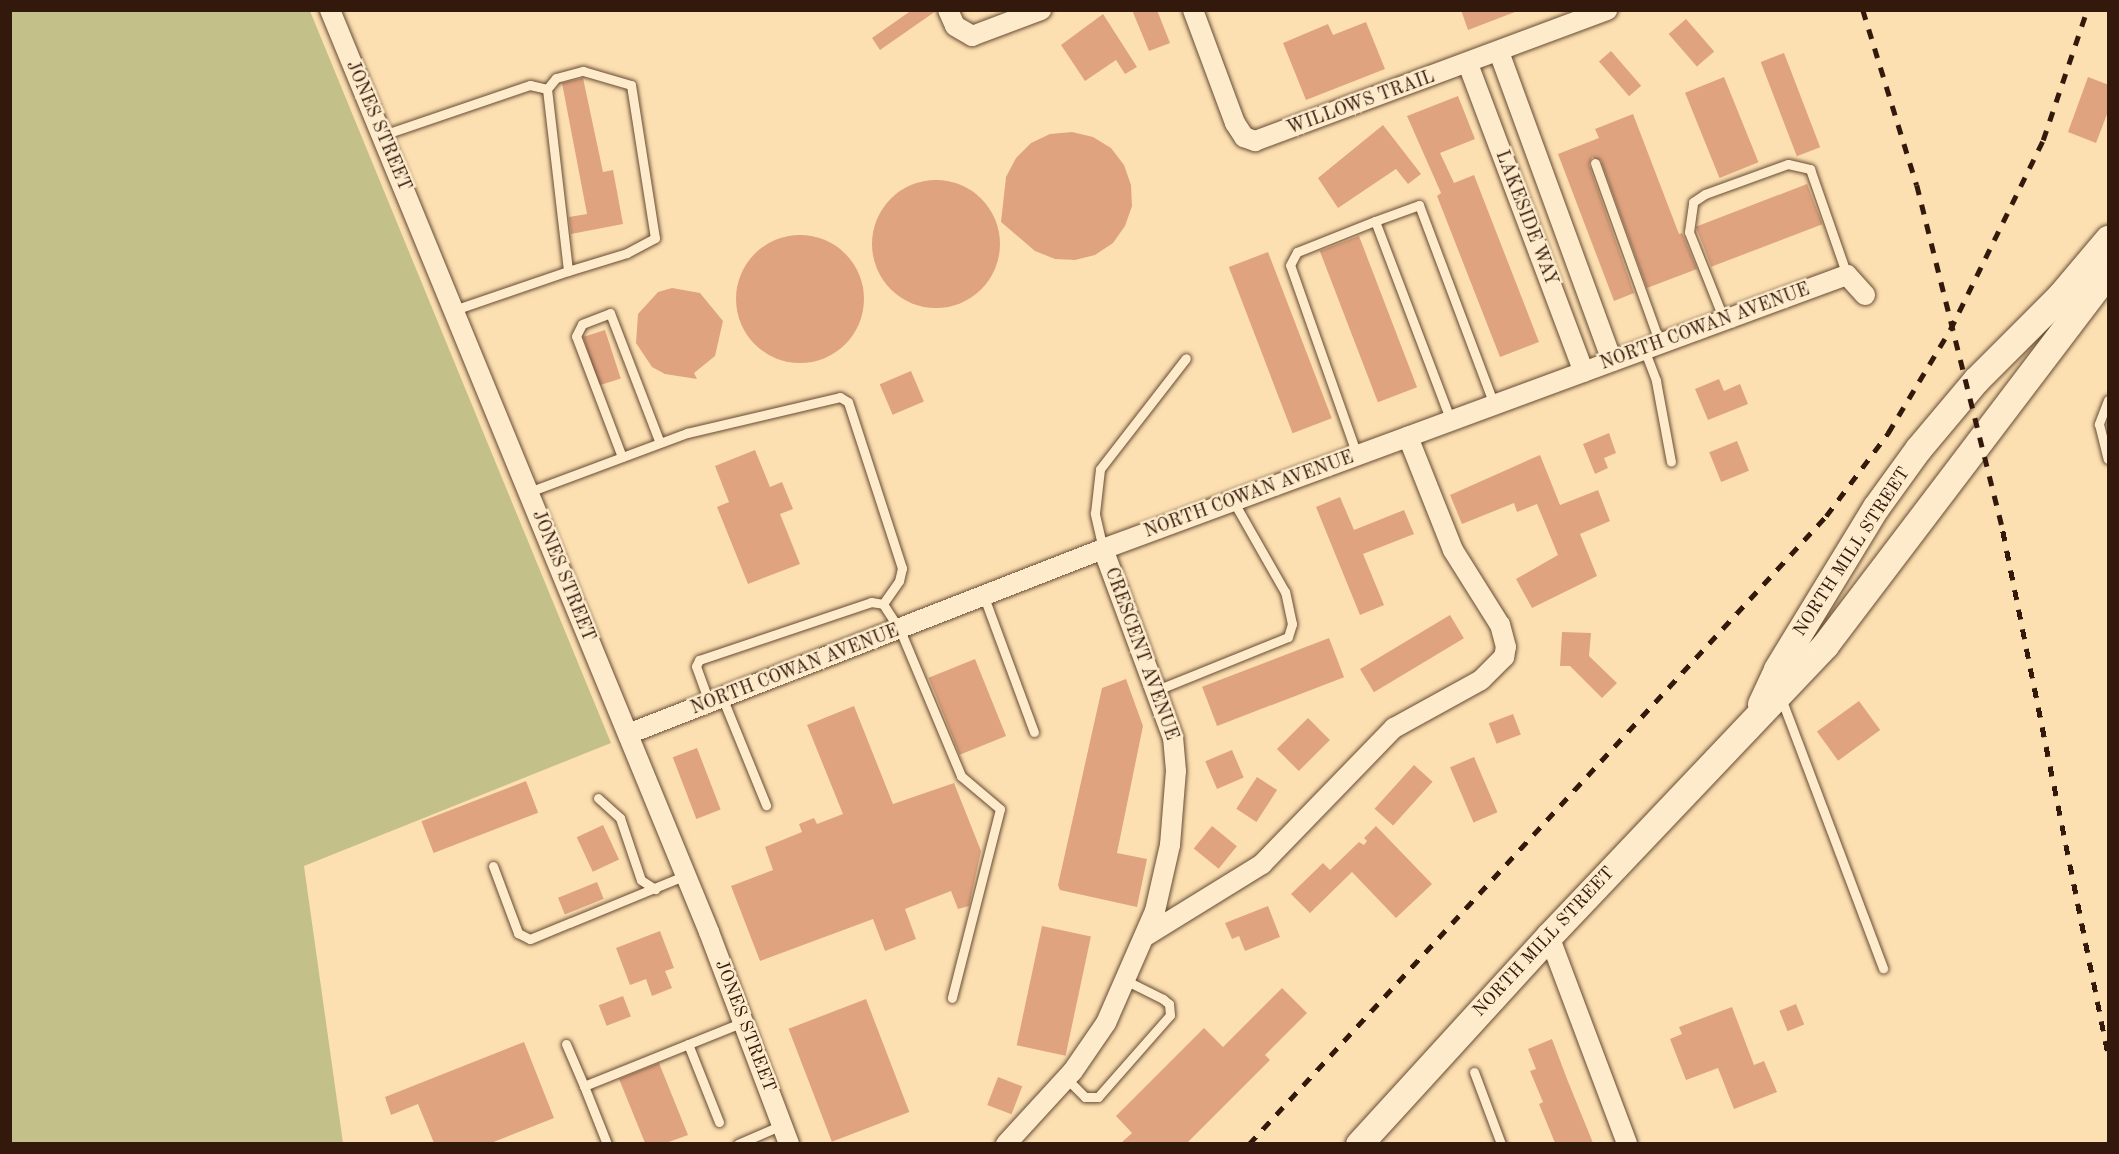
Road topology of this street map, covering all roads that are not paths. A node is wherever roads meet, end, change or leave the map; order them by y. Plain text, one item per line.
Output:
1 (330, 10) edge
2 (948, 10) edge
3 (1041, 10) edge
4 (1193, 10) edge
5 (1607, 10) edge
6 (1499, 52) junction
7 (1468, 64) junction
8 (547, 89) junction
9 (383, 135) junction
10 (1595, 163) dead end
11 (1375, 221) junction
12 (2109, 239) edge
13 (568, 271) junction
14 (1847, 275) junction
15 (2107, 278) edge
16 (1865, 295) dead end
17 (453, 310) junction
18 (1724, 320) junction
19 (1652, 346) junction
20 (1186, 358) dead end
21 (1612, 361) junction
22 (1584, 372) junction
23 (2109, 400) edge
24 (1494, 405) junction
25 (1451, 421) junction
26 (1408, 437) junction
27 (660, 443) junction
28 (1357, 455) junction
29 (622, 457) junction
30 (2109, 459) edge
31 (1671, 462) dead end
32 (529, 492) junction
33 (1233, 501) junction
34 (1104, 549) junction
35 (984, 597) junction
36 (883, 604) junction
37 (900, 630) junction
38 (1157, 690) junction
39 (1779, 693) junction
40 (716, 699) junction
41 (1756, 715) junction
42 (1034, 732) dead end
43 (628, 734) junction
44 (598, 798) dead end
45 (766, 805) dead end
46 (493, 866) dead end
47 (686, 875) junction
48 (655, 889) junction
49 (1548, 936) junction
50 (1144, 937) junction
51 (1883, 968) dead end
52 (1125, 980) junction
53 (952, 998) dead end
54 (743, 1022) junction
55 (566, 1044) dead end
56 (688, 1044) junction
57 (1474, 1072) dead end
58 (1066, 1078) junction
59 (584, 1086) junction
60 (719, 1122) dead end
61 (785, 1134) edge
62 (607, 1143) edge
63 (738, 1143) edge
64 (1006, 1143) edge
65 (1359, 1143) edge
66 (1502, 1143) edge
67 (1627, 1143) edge

1 - 9 street, JONES STREET
2 - 3 street
4 - 7 street, WILLOWS TRAIL
5 - 6 street, WILLOWS TRAIL
6 - 7 street, WILLOWS TRAIL
6 - 21 street, LAKESIDE WAY
7 - 22 street, LAKESIDE WAY
8 - 9 lane
8 - 13 lane
8 - 13 lane
9 - 17 street, JONES STREET
10 - 19 lane
11 - 24 lane
11 - 25 lane
11 - 28 lane
12 - 41 main road, NORTH MILL STREET
13 - 17 lane
14 - 16 street
14 - 18 street, NORTH COWAN AVENUE
14 - 18 lane
15 - 39 main road, NORTH MILL STREET
17 - 32 street, JONES STREET
18 - 19 street, NORTH COWAN AVENUE
19 - 21 street, NORTH COWAN AVENUE
19 - 31 lane
20 - 34 lane
21 - 22 street, NORTH COWAN AVENUE
22 - 24 street, NORTH COWAN AVENUE
23 - 30 lane
24 - 25 street, NORTH COWAN AVENUE
25 - 26 street, NORTH COWAN AVENUE
26 - 28 street, NORTH COWAN AVENUE
26 - 50 street
27 - 29 lane
27 - 29 lane
27 - 36 lane
28 - 33 street, NORTH COWAN AVENUE
29 - 32 lane
32 - 43 street, JONES STREET
33 - 34 street, NORTH COWAN AVENUE
33 - 38 lane
34 - 35 street, NORTH COWAN AVENUE
34 - 38 street, CRESCENT AVENUE
35 - 37 street, NORTH COWAN AVENUE
35 - 42 lane
36 - 37 lane
36 - 40 lane
37 - 40 street, NORTH COWAN AVENUE
37 - 53 lane
38 - 50 street, CRESCENT AVENUE
39 - 41 main road, NORTH MILL STREET
39 - 51 lane
40 - 43 street, NORTH COWAN AVENUE
40 - 45 lane
41 - 49 main road, NORTH MILL STREET
43 - 47 street, JONES STREET
44 - 48 lane
46 - 48 lane
47 - 48 lane
47 - 54 street, JONES STREET
49 - 65 main road, NORTH MILL STREET
49 - 67 street
50 - 52 street, CRESCENT AVENUE
52 - 58 street, CRESCENT AVENUE
52 - 58 lane
54 - 56 lane
54 - 61 street, JONES STREET
55 - 59 lane
56 - 59 lane
56 - 60 lane
57 - 66 lane
58 - 64 street, CRESCENT AVENUE
59 - 62 lane
61 - 63 lane

